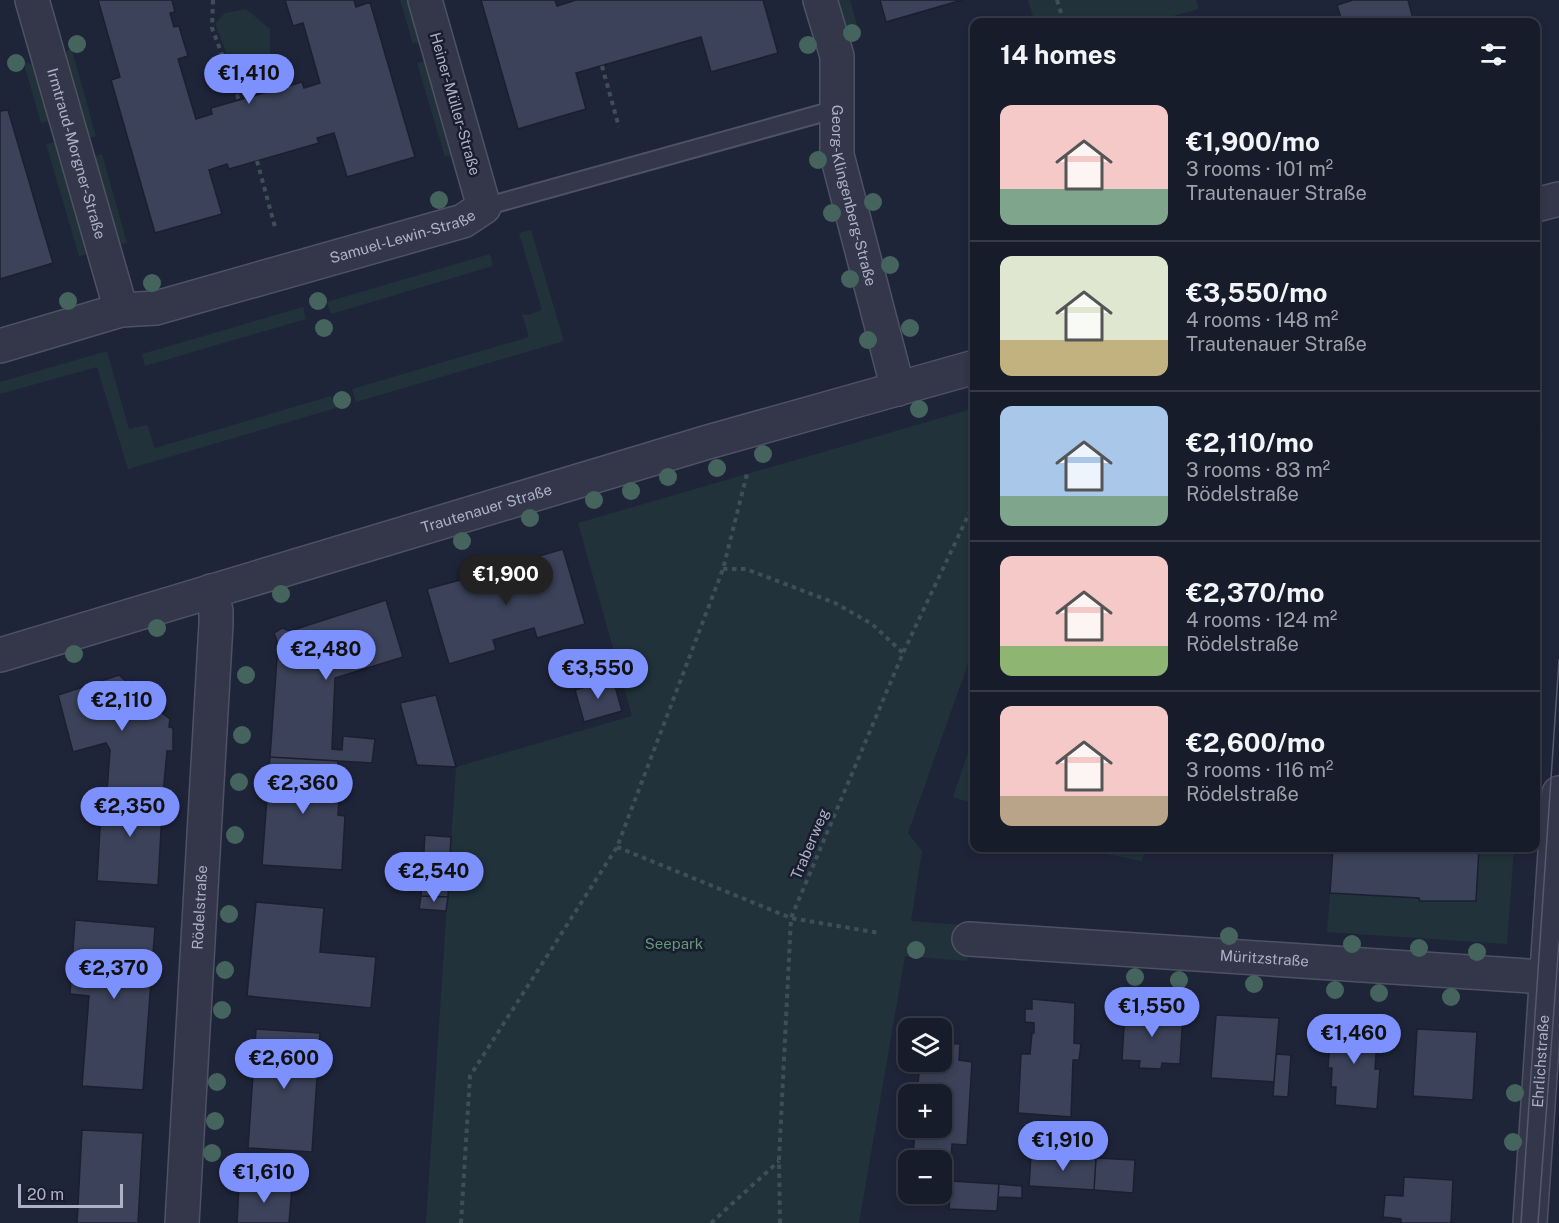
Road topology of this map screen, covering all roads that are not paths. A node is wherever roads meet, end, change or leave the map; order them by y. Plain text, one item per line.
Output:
1 (32, 0) edge
2 (425, 0) edge
3 (820, 0) edge
4 (837, 109) junction
5 (1559, 199) edge
6 (1540, 204) edge
7 (484, 207) junction
8 (121, 310) junction
9 (0, 346) edge
10 (970, 368) edge
11 (898, 389) junction
12 (211, 591) junction
13 (0, 655) edge
14 (1559, 793) edge
15 (969, 939) dead end
16 (1553, 978) edge
17 (182, 1223) edge
18 (1530, 1223) edge

1 - 8 street, Irmtraud-Morgner-Straße
2 - 7 street, Heiner-Müller-Straße
3 - 4 street, Georg-Klingenberg-Straße
4 - 7 lane, Samuel-Lewin-Straße
4 - 11 street, Georg-Klingenberg-Straße
5 - 6 street
7 - 8 street, Samuel-Lewin-Straße
8 - 9 street, Samuel-Lewin-Straße
10 - 11 street, Trautenauer Straße
11 - 12 street, Trautenauer Straße
12 - 13 street, Trautenauer Straße
12 - 17 street, Rödelstraße
14 - 16 street, Ehrlichstraße
15 - 16 street, Müritzstraße
16 - 18 street, Ehrlichstraße

